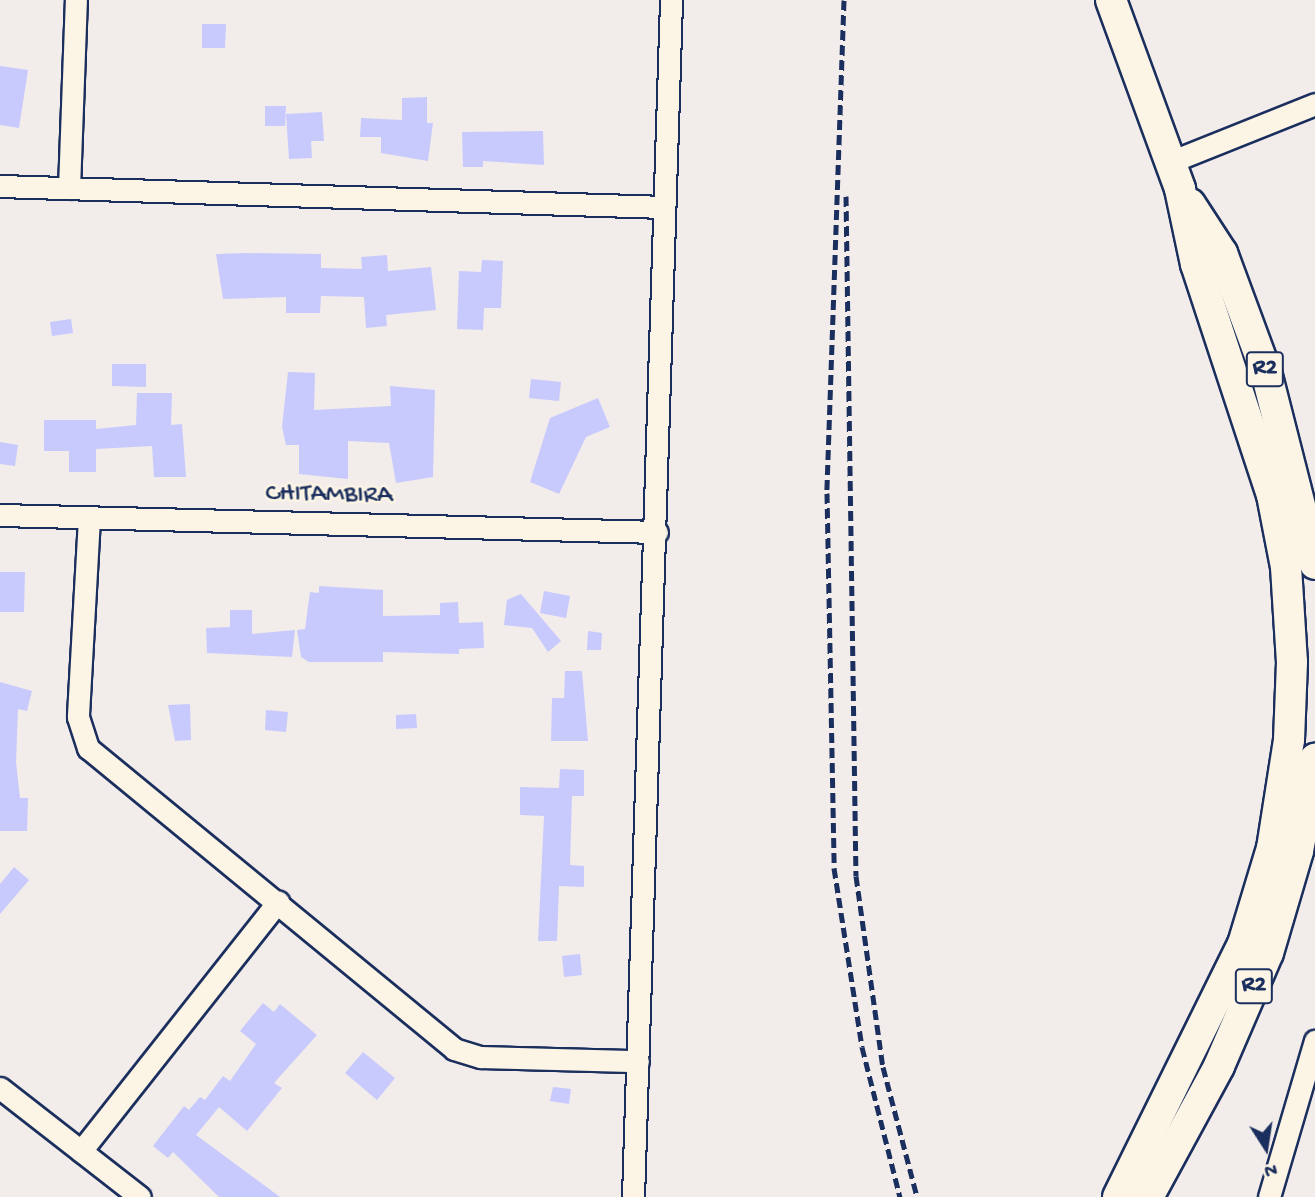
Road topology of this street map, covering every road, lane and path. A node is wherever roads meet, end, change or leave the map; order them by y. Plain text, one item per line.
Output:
1 (76, 0) edge
2 (671, 0) edge
3 (1111, 0) edge
4 (1315, 104) edge
5 (1175, 175) junction
6 (0, 186) edge
7 (69, 188) junction
8 (663, 207) junction
9 (0, 515) edge
10 (89, 518) junction
11 (657, 532) junction
12 (1315, 564) edge
13 (1315, 759) edge
14 (278, 902) junction
15 (1315, 1041) edge
16 (638, 1061) junction
17 (0, 1088) edge
18 (80, 1150) junction
19 (139, 1197) edge
20 (634, 1197) edge
21 (1118, 1197) edge
22 (1148, 1197) edge
23 (1269, 1197) edge

1 - 7 street
2 - 8 street
3 - 5 highway, R2
4 - 5 street
5 - 12 highway, R2
5 - 21 highway, R2
6 - 7 street
7 - 8 street
8 - 11 street
9 - 10 street, CHITAMBIRA
10 - 11 street, CHITAMBIRA
10 - 14 street
11 - 16 street
13 - 22 highway, R2
14 - 16 street
14 - 18 street
15 - 23 street
16 - 20 street
17 - 18 street
18 - 19 street

